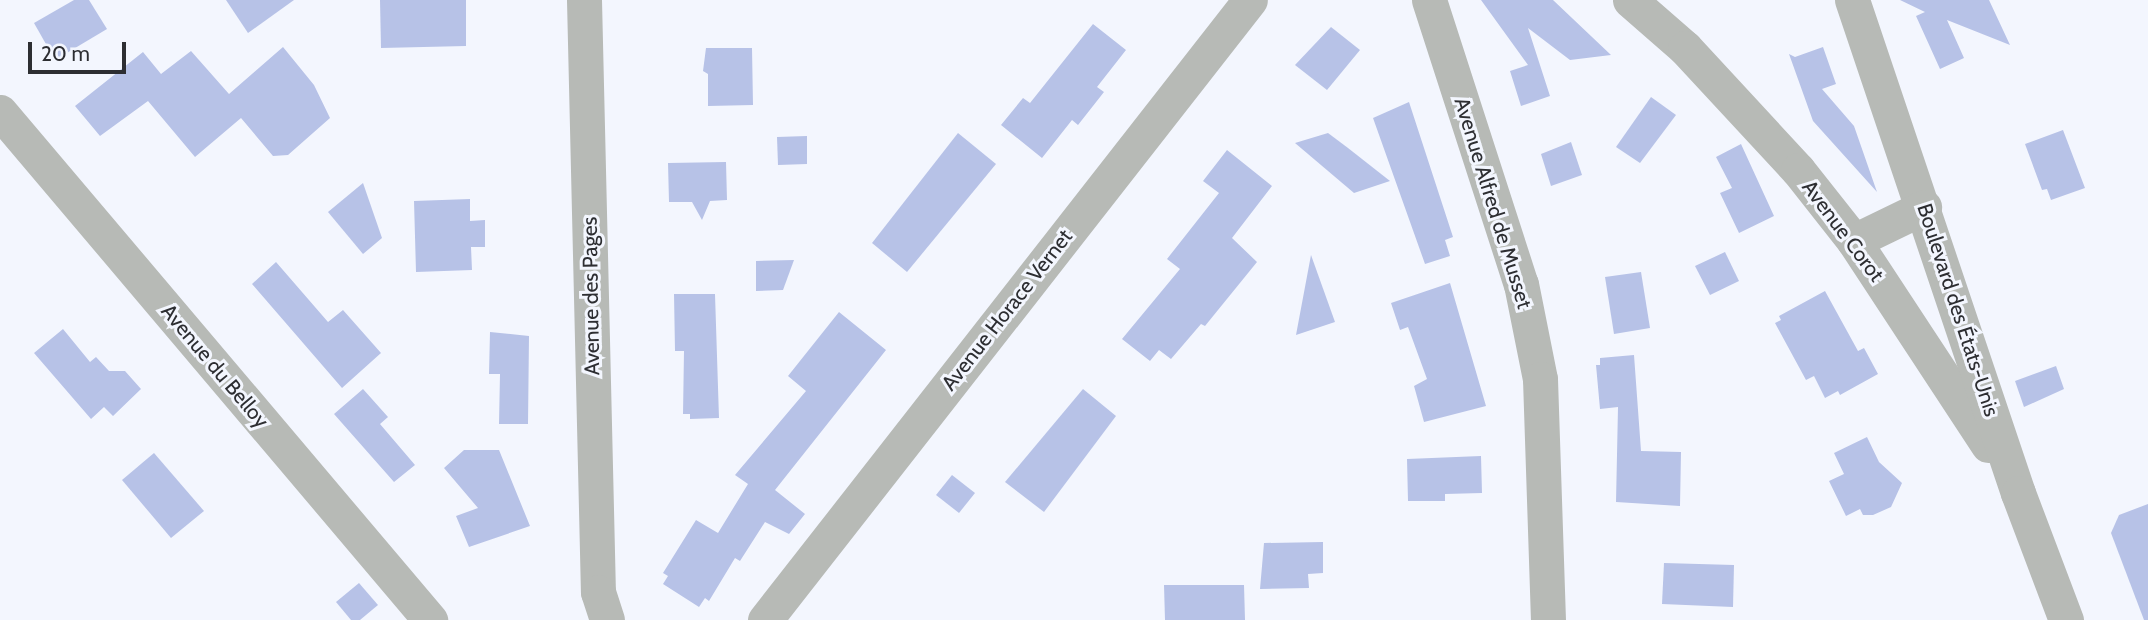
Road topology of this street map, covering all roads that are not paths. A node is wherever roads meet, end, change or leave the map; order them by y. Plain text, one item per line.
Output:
1 (584, 0) edge
2 (1250, 0) edge
3 (1429, 0) edge
4 (1630, 0) edge
5 (1852, 0) edge
6 (0, 112) edge
7 (1924, 207) junction
8 (1854, 241) junction
9 (2018, 493) junction
10 (598, 611) edge
11 (430, 620) edge
12 (765, 620) edge
13 (1548, 620) edge
14 (2066, 620) edge

1 - 10 street, Avenue des Pages
2 - 12 street, Avenue Horace Vernet
3 - 13 street, Avenue Alfred de Musset
4 - 8 street, Avenue Corot
5 - 7 street, Boulevard des États-Unis
6 - 11 street, Avenue du Belloy
7 - 8 street
7 - 9 street, Boulevard des États-Unis
8 - 9 street, Avenue Corot
9 - 14 street, Boulevard des États-Unis

